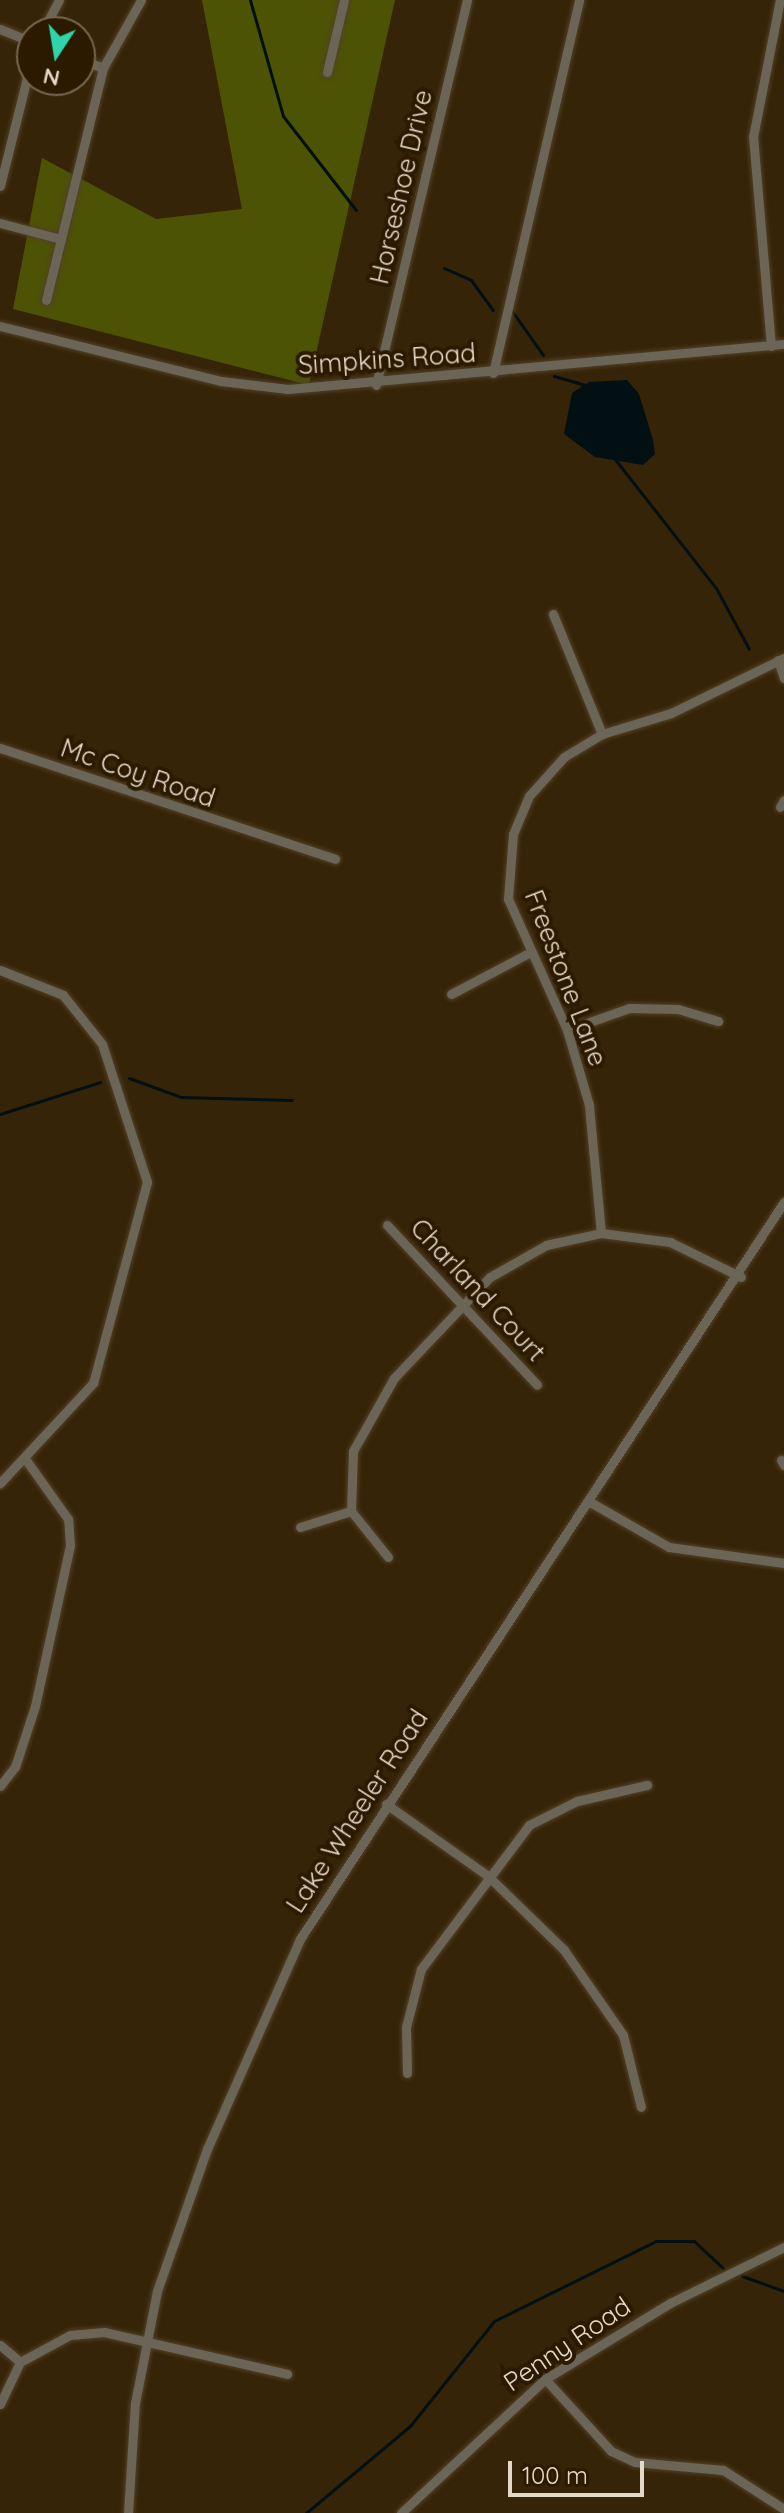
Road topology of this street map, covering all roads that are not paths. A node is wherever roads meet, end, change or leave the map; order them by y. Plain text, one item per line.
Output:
1 (141, 0) edge
2 (344, 0) edge
3 (467, 0) edge
4 (579, 0) edge
5 (780, 0) edge
6 (96, 65) edge
7 (103, 68) junction
8 (327, 72) dead end
9 (22, 96) edge
10 (0, 186) edge
11 (0, 223) edge
12 (61, 239) junction
13 (46, 300) dead end
14 (0, 326) edge
15 (784, 344) edge
16 (771, 346) junction
17 (493, 373) junction
18 (376, 385) junction
19 (553, 614) dead end
20 (781, 659) edge
21 (784, 678) edge
22 (602, 734) junction
23 (0, 748) edge
24 (335, 859) dead end
25 (527, 954) junction
26 (0, 970) edge
27 (451, 994) dead end
28 (718, 1021) dead end
29 (567, 1030) junction
30 (784, 1202) edge
31 (387, 1225) dead end
32 (601, 1233) junction
33 (741, 1277) junction
34 (459, 1302) junction
35 (537, 1385) dead end
36 (26, 1460) junction
37 (0, 1483) edge
38 (590, 1502) junction
39 (351, 1511) junction
40 (300, 1527) dead end
41 (388, 1557) dead end
42 (784, 1563) edge
43 (647, 1785) dead end
44 (0, 1786) edge
45 (386, 1804) junction
46 (488, 1876) junction
47 (407, 2073) dead end
48 (641, 2107) dead end
49 (784, 2247) edge
50 (146, 2338) junction
51 (0, 2345) edge
52 (20, 2362) junction
53 (287, 2374) dead end
54 (545, 2379) junction
55 (0, 2404) edge
56 (784, 2509) edge
57 (128, 2513) edge
58 (401, 2513) edge

1 - 7 street
2 - 8 street
3 - 18 street, Horseshoe Drive
4 - 17 street
5 - 16 street
6 - 7 street
7 - 12 street
9 - 10 street
11 - 12 street
12 - 13 street
14 - 18 street, Simpkins Road
15 - 16 street, Simpkins Road
16 - 17 street, Simpkins Road
17 - 18 street, Simpkins Road
19 - 22 street
20 - 21 street
20 - 22 street, Freestone Lane
22 - 25 street, Freestone Lane
23 - 24 street, Mc Coy Road
25 - 27 street
25 - 29 street, Freestone Lane
26 - 36 street
28 - 29 street
29 - 32 street, Freestone Lane
30 - 33 street, Lake Wheeler Road
31 - 34 street, Charland Court
32 - 33 street
32 - 34 street
33 - 38 street, Lake Wheeler Road
34 - 35 street, Charland Court
34 - 39 street
36 - 37 street
36 - 44 street
38 - 42 street
38 - 45 street, Lake Wheeler Road
39 - 40 street
39 - 41 street
43 - 46 street
45 - 46 street
45 - 50 street, Lake Wheeler Road
46 - 47 street
46 - 48 street
49 - 54 street, Penny Road
50 - 52 street
50 - 53 street
50 - 57 street, Lake Wheeler Road
51 - 52 street
52 - 55 street
54 - 56 street
54 - 58 street, Penny Road

